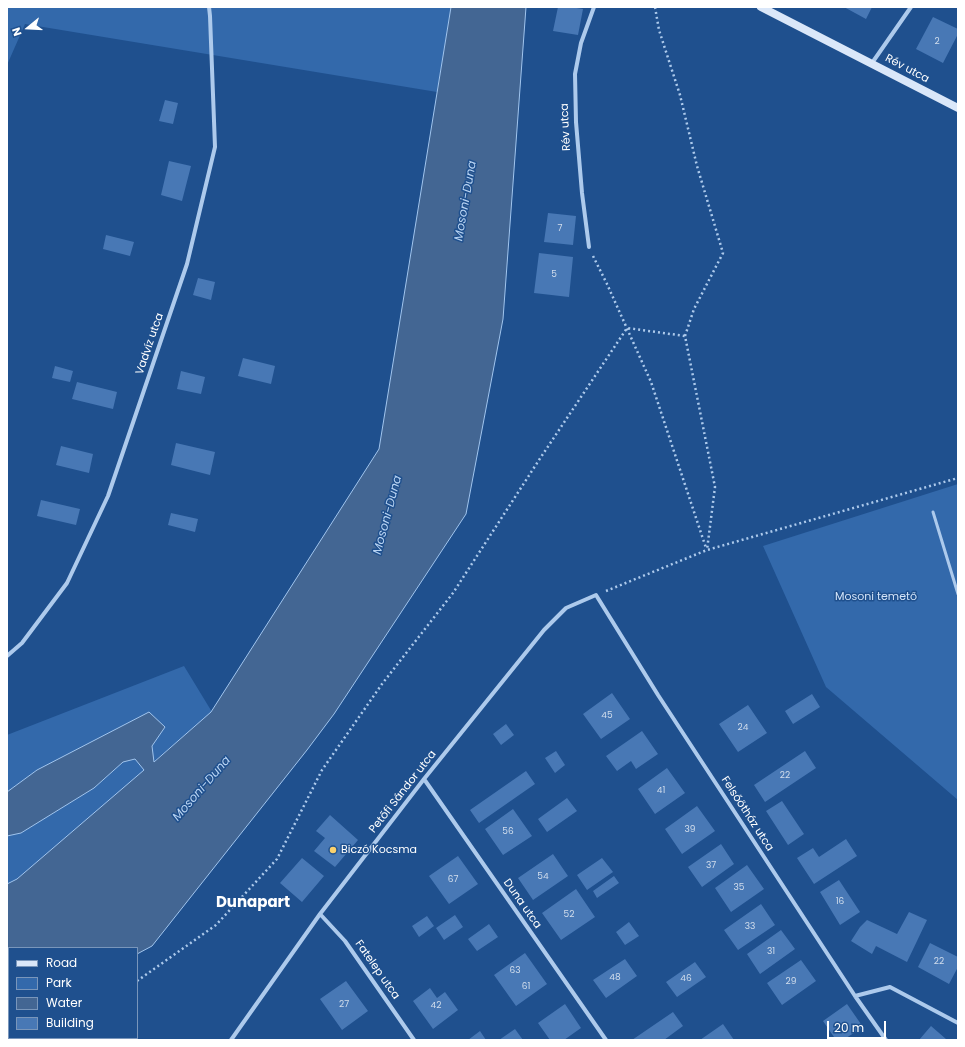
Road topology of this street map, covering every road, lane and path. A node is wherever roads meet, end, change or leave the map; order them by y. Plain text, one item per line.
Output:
1 (209, 7) edge
2 (594, 7) edge
3 (655, 7) edge
4 (761, 7) edge
5 (911, 7) edge
6 (872, 63) junction
7 (958, 108) edge
8 (589, 247) joint
9 (627, 328) junction
10 (685, 336) junction
11 (958, 478) edge
12 (933, 512) dead end
13 (707, 550) junction
14 (958, 594) edge
15 (596, 595) junction
16 (7, 656) edge
17 (424, 779) junction
18 (320, 914) junction
19 (138, 980) edge
20 (856, 996) junction
21 (958, 1023) edge
22 (231, 1040) edge
23 (414, 1040) edge
24 (606, 1040) edge
25 (886, 1040) edge

1 - 16 street, Vadvíz utca
2 - 8 street, Rév utca
3 - 10 path
4 - 6 main road, Rév utca
5 - 6 street
6 - 7 main road, Rév utca
8 - 9 path
9 - 10 path
9 - 13 path
9 - 19 path
10 - 13 path
11 - 13 path
12 - 14 lane
13 - 15 path
15 - 17 street, Petőfi Sándor utca
15 - 20 street, Felsőötház utca
17 - 18 street, Petőfi Sándor utca
17 - 24 street, Duna utca
18 - 22 street, Petőfi Sándor utca
18 - 23 street, Fatelep utca
20 - 21 street
20 - 25 street, Felsőötház utca

